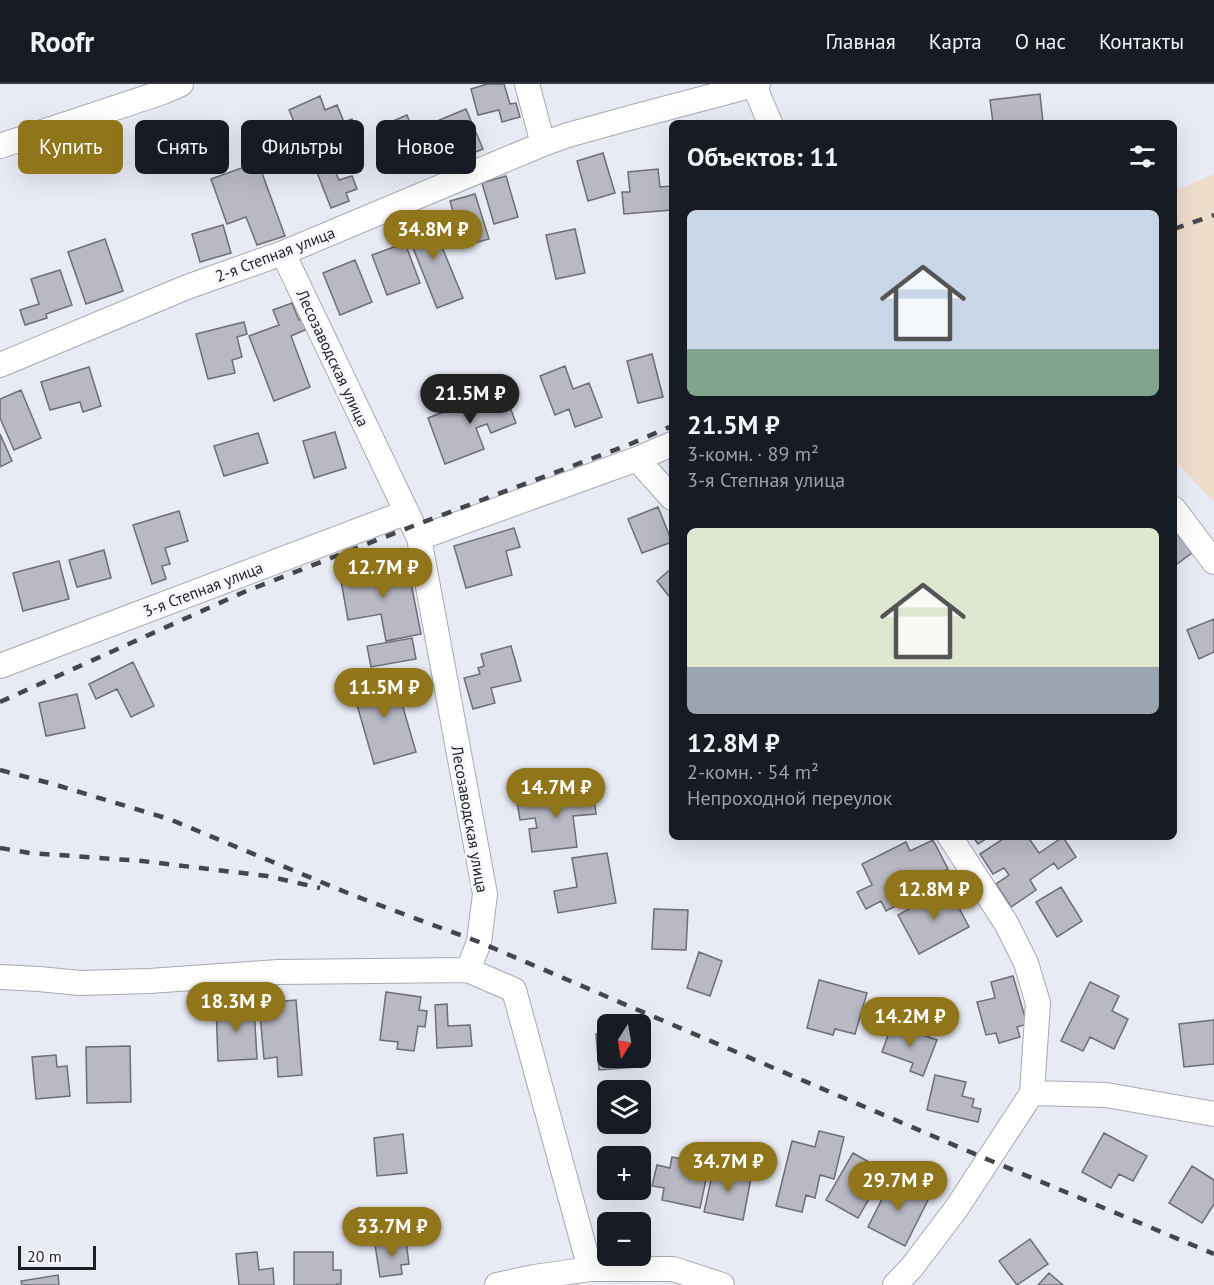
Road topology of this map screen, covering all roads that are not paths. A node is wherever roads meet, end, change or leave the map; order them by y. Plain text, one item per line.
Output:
1 (181, 84) edge
2 (527, 84) edge
3 (756, 84) edge
4 (769, 120) edge
5 (543, 144) junction
6 (0, 146) edge
7 (283, 253) junction
8 (0, 365) edge
9 (669, 445) edge
10 (637, 459) junction
11 (669, 495) edge
12 (407, 512) junction
13 (1177, 512) edge
14 (419, 538) junction
15 (1214, 562) edge
16 (0, 666) edge
17 (952, 840) edge
18 (468, 970) junction
19 (0, 977) edge
20 (1032, 1094) junction
21 (1214, 1114) edge
22 (590, 1269) junction
23 (497, 1285) edge
24 (722, 1285) edge
25 (895, 1285) edge

1 - 6 street
2 - 5 street
3 - 4 street
3 - 5 street, 2-я Степная улица
5 - 7 street, 2-я Степная улица
7 - 8 street, 2-я Степная улица
7 - 12 street, Лесозаводская улица
9 - 10 street
10 - 11 street
10 - 14 street
12 - 14 street, Лесозаводская улица
12 - 16 street, 3-я Степная улица
13 - 15 street
14 - 18 street, Лесозаводская улица
17 - 20 street
18 - 19 street
18 - 22 street
20 - 21 street
20 - 25 street
22 - 23 street
22 - 24 street

